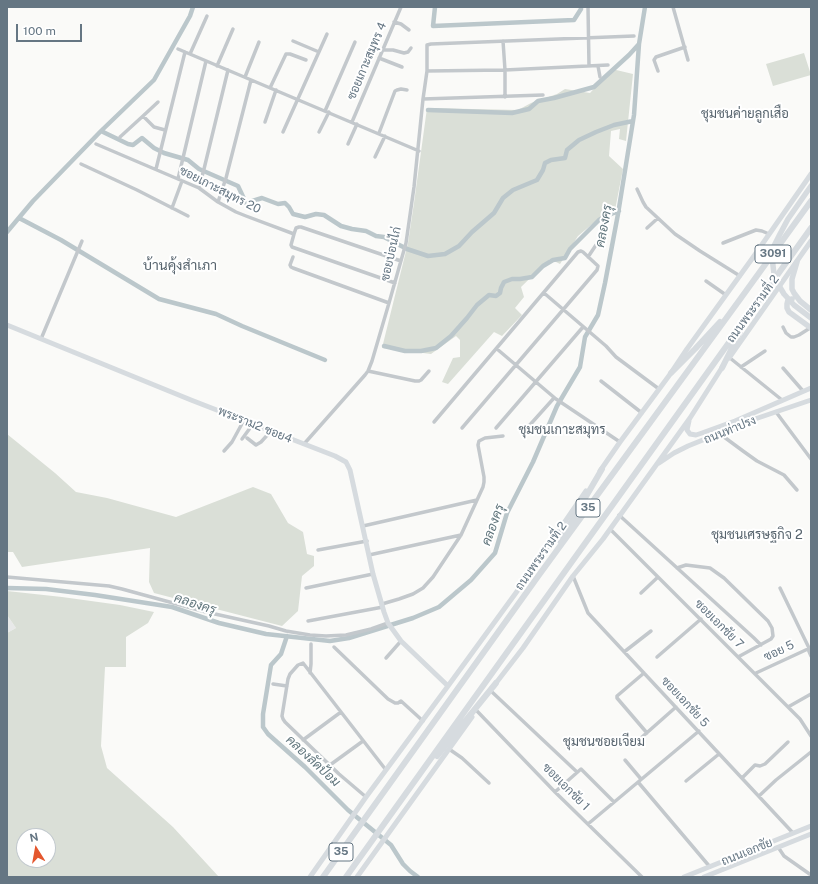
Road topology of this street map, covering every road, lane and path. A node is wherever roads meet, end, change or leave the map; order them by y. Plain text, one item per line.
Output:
1 (401, 7) edge
2 (588, 7) edge
3 (673, 7) edge
4 (207, 16) dead end
5 (394, 22) junction
6 (233, 30) dead end
7 (409, 30) dead end
8 (327, 34) dead end
9 (634, 36) dead end
10 (588, 37) junction
11 (293, 41) dead end
12 (504, 41) junction
13 (259, 42) dead end
14 (355, 42) dead end
15 (685, 47) junction
16 (410, 48) dead end
17 (178, 49) dead end
18 (382, 50) junction
19 (185, 52) junction
20 (319, 52) junction
21 (190, 54) junction
22 (379, 58) junction
23 (306, 60) dead end
24 (688, 60) dead end
25 (206, 61) junction
26 (608, 65) dead end
27 (218, 66) junction
28 (589, 66) junction
29 (598, 66) junction
30 (402, 67) dead end
31 (228, 70) junction
32 (505, 70) junction
33 (658, 71) dead end
34 (427, 72) junction
35 (245, 77) junction
36 (600, 77) dead end
37 (251, 80) junction
38 (270, 88) junction
39 (276, 90) junction
40 (407, 90) dead end
41 (543, 95) dead end
42 (505, 97) junction
43 (297, 99) junction
44 (423, 100) junction
45 (158, 102) dead end
46 (327, 112) junction
47 (143, 116) junction
48 (265, 122) dead end
49 (352, 122) junction
50 (357, 124) junction
51 (165, 130) junction
52 (283, 132) dead end
53 (319, 132) dead end
54 (379, 133) junction
55 (385, 136) junction
56 (120, 137) dead end
57 (96, 144) dead end
58 (348, 144) dead end
59 (419, 151) junction
60 (375, 157) dead end
61 (81, 164) dead end
62 (156, 169) junction
63 (811, 174) edge
64 (180, 180) junction
65 (811, 186) edge
66 (199, 188) junction
67 (637, 189) dead end
68 (811, 201) edge
69 (218, 202) junction
70 (172, 208) junction
71 (188, 216) dead end
72 (658, 218) junction
73 (646, 228) dead end
74 (811, 228) edge
75 (294, 234) junction
76 (769, 234) junction
77 (81, 243) dead end
78 (723, 243) dead end
79 (810, 244) edge
80 (596, 245) dead end
81 (293, 257) dead end
82 (588, 257) junction
83 (401, 261) junction
84 (797, 262) junction
85 (740, 276) junction
86 (706, 281) dead end
87 (395, 283) junction
88 (544, 293) junction
89 (726, 295) junction
90 (742, 298) junction
91 (800, 301) junction
92 (389, 303) junction
93 (564, 309) junction
94 (811, 310) edge
95 (749, 315) junction
96 (811, 318) edge
97 (7, 325) edge
98 (783, 327) dead end
99 (584, 328) junction
100 (811, 328) edge
101 (41, 339) junction
102 (497, 349) junction
103 (765, 351) dead end
104 (730, 358) junction
105 (517, 365) junction
106 (741, 367) junction
107 (722, 368) junction
108 (783, 368) dead end
109 (368, 371) junction
110 (429, 371) dead end
111 (671, 373) junction
112 (601, 381) dead end
113 (536, 382) junction
114 (811, 388) edge
115 (659, 389) junction
116 (803, 391) junction
117 (555, 398) junction
118 (782, 400) junction
119 (811, 400) edge
120 (776, 412) junction
121 (642, 413) junction
122 (690, 418) junction
123 (244, 420) junction
124 (434, 422) dead end
125 (253, 424) junction
126 (462, 428) dead end
127 (496, 428) dead end
128 (528, 428) dead end
129 (271, 431) junction
130 (720, 434) junction
131 (503, 436) dead end
132 (247, 438) dead end
133 (242, 439) dead end
134 (620, 442) junction
135 (304, 444) junction
136 (224, 451) dead end
137 (811, 459) edge
138 (654, 468) junction
139 (602, 469) junction
140 (797, 490) dead end
141 (477, 500) junction
142 (619, 516) junction
143 (363, 526) junction
144 (610, 529) junction
145 (461, 535) junction
146 (367, 541) junction
147 (318, 550) dead end
148 (369, 556) junction
149 (677, 568) junction
150 (373, 574) junction
151 (539, 575) junction
152 (573, 576) junction
153 (7, 577) edge
154 (658, 577) junction
155 (306, 588) dead end
156 (780, 588) dead end
157 (641, 593) dead end
158 (382, 605) junction
159 (701, 619) junction
160 (308, 621) dead end
161 (389, 623) junction
162 (651, 631) dead end
163 (401, 642) junction
164 (311, 644) dead end
165 (761, 645) junction
166 (334, 647) dead end
167 (809, 648) edge
168 (624, 652) junction
169 (811, 656) edge
170 (657, 657) dead end
171 (738, 657) junction
172 (386, 658) dead end
173 (310, 673) junction
174 (644, 673) junction
175 (756, 674) junction
176 (496, 683) junction
177 (273, 684) dead end
178 (287, 686) junction
179 (448, 686) junction
180 (492, 692) junction
181 (811, 694) edge
182 (676, 707) junction
183 (788, 707) junction
184 (477, 711) junction
185 (341, 712) junction
186 (423, 720) junction
187 (647, 732) junction
188 (698, 732) junction
189 (811, 736) edge
190 (303, 740) junction
191 (363, 741) junction
192 (788, 742) dead end
193 (633, 744) dead end
194 (449, 748) junction
195 (811, 752) edge
196 (719, 754) junction
197 (625, 760) dead end
198 (330, 765) junction
199 (386, 770) junction
200 (577, 772) junction
201 (742, 778) junction
202 (640, 781) junction
203 (686, 781) dead end
204 (488, 783) dead end
205 (555, 792) junction
206 (759, 796) junction
207 (366, 797) junction
208 (614, 802) junction
209 (384, 824) junction
210 (588, 824) junction
211 (811, 826) edge
212 (793, 833) junction
213 (811, 834) edge
214 (778, 847) junction
215 (710, 867) junction
216 (713, 874) junction
217 (811, 875) edge
218 (310, 877) edge
219 (323, 877) edge
220 (346, 877) edge
221 (357, 877) edge
222 (642, 877) edge
223 (684, 877) edge
224 (704, 877) edge

1 - 5 street, ซอยเกาะสมุทร 4
2 - 10 street
3 - 15 street
4 - 21 street
5 - 7 street
5 - 18 street, ซอยเกาะสมุทร 4
6 - 27 street
8 - 20 street
9 - 10 street
10 - 12 street
10 - 28 street
11 - 20 street
12 - 32 street
12 - 34 street, ซอยบ่อนไก่
13 - 35 street
14 - 46 street
15 - 24 street
15 - 33 street
16 - 18 street
17 - 19 street
18 - 22 street, ซอยเกาะสมุทร 4
19 - 21 street
19 - 51 street
20 - 43 street
21 - 25 street
22 - 30 street
22 - 49 street, ซอยเกาะสมุทร 4
23 - 38 street
25 - 27 street
25 - 64 street
26 - 29 street
27 - 31 street
28 - 29 street
28 - 32 street
29 - 36 street
31 - 35 street
31 - 66 street
32 - 34 street
32 - 42 street
34 - 44 street, ซอยบ่อนไก่
35 - 37 street
37 - 38 street
37 - 69 street
38 - 39 street
39 - 43 street
39 - 48 street
40 - 54 street
41 - 42 street
42 - 44 street
43 - 46 street
43 - 52 street
44 - 59 street, ซอยบ่อนไก่
45 - 47 street
46 - 49 street
46 - 53 street
47 - 51 street
47 - 56 street
49 - 50 street
50 - 54 street
50 - 58 street
51 - 62 street
54 - 55 street
55 - 59 street
55 - 60 street
57 - 62 street, ซอยเกาะสมุทร 20
59 - 83 street, ซอยบ่อนไก่
61 - 70 street
62 - 64 street, ซอยเกาะสมุทร 20
63 - 76 main road, ถนนพระรามที่ 2 / 35
64 - 66 street, ซอยเกาะสมุทร 20
64 - 70 street
65 - 96 main road, 3091
66 - 69 street, ซอยเกาะสมุทร 20
67 - 72 street
68 - 90 highway, ถนนพระรามที่ 2 / 35
69 - 75 street, ซอยเกาะสมุทร 20
70 - 71 street
72 - 73 street
72 - 85 street
74 - 95 highway, ถนนพระรามที่ 2 / 35
75 - 83 street
75 - 87 street
76 - 78 street
76 - 85 main road, ถนนพระรามที่ 2 / 35
77 - 101 street
79 - 84 main road, ถนนพระรามที่ 2 / 35
80 - 82 street
81 - 92 street
82 - 88 street
82 - 93 street
83 - 87 street, ซอยบ่อนไก่
84 - 91 main road
84 - 104 main road, ถนนพระรามที่ 2 / 35
85 - 89 main road, ถนนพระรามที่ 2 / 35
86 - 89 street
87 - 92 street, ซอยบ่อนไก่
88 - 93 street
88 - 102 street
89 - 111 main road, ถนนพระรามที่ 2 / 35
90 - 111 highway
90 - 151 highway, ถนนพระรามที่ 2 / 35
91 - 94 main road
91 - 100 main road
92 - 109 street, ซอยบ่อนไก่
93 - 99 street
93 - 105 street
95 - 107 highway
95 - 209 highway, ถนนพระรามที่ 2 / 35
97 - 101 main road, พระราม2 ซอย4
98 - 100 street
99 - 113 street
99 - 115 street
101 - 123 main road, พระราม2 ซอย4
102 - 105 street
102 - 124 street
103 - 106 street
104 - 106 street
104 - 107 main road, ถนนพระรามที่ 2 / 35
105 - 113 street
105 - 126 street
106 - 118 street
107 - 122 main road, ถนนพระรามที่ 2 / 35
108 - 116 street
109 - 110 street
109 - 135 street, ซอยบ่อนไก่
111 - 115 main road, ถนนพระรามที่ 2 / 35
112 - 121 street
113 - 117 street
113 - 127 street
114 - 116 main road, ถนนท่าปรง
115 - 121 main road, ถนนพระรามที่ 2 / 35
116 - 118 main road, ถนนท่าปรง
117 - 128 street
117 - 134 street
118 - 122 main road, ถนนท่าปรง
119 - 120 main road, ถนนท่าปรง
120 - 130 main road, ถนนท่าปรง
120 - 137 street
121 - 134 main road, ถนนพระรามที่ 2 / 35
122 - 138 main road, ถนนพระรามที่ 2 / 35
123 - 125 main road, พระราม2 ซอย4
123 - 136 street
125 - 129 main road, พระราม2 ซอย4
125 - 133 street
129 - 132 street
129 - 135 main road, พระราม2 ซอย4
130 - 138 main road, ถนนท่าปรง
130 - 140 street
131 - 141 street
134 - 139 main road, ถนนพระรามที่ 2 / 35
135 - 143 main road, พระราม2 ซอย4
138 - 142 main road, ถนนพระรามที่ 2 / 35
139 - 151 highway
139 - 179 main road, ถนนพระรามที่ 2 / 35
141 - 143 street
141 - 145 street
142 - 144 main road, ถนนพระรามที่ 2 / 35
142 - 149 street
143 - 146 main road, พระราม2 ซอย4
144 - 152 main road, ถนนพระรามที่ 2 / 35
144 - 154 street, ซอยเอกชัย 7
145 - 148 street
145 - 158 street
146 - 147 street
146 - 148 main road, พระราม2 ซอย4
148 - 150 main road, พระราม2 ซอย4
149 - 165 street
149 - 165 street
150 - 155 street
150 - 158 main road, พระราม2 ซอย4
151 - 219 highway, ถนนพระรามที่ 2 / 35
152 - 168 street, ซอยเอกชัย 5
152 - 176 main road, ถนนพระรามที่ 2 / 35
153 - 161 street
154 - 157 street
154 - 159 street, ซอยเอกชัย 7
156 - 167 street
158 - 160 street
158 - 161 main road, พระราม2 ซอย4
159 - 170 street
159 - 171 street, ซอยเอกชัย 7
161 - 163 main road, พระราม2 ซอย4
162 - 168 street
163 - 172 street
163 - 179 main road
164 - 173 street
165 - 171 street
166 - 186 street
167 - 169 street
167 - 175 street, ซอย 5
168 - 174 street, ซอยเอกชัย 5
171 - 175 street, ซอยเอกชัย 7
173 - 178 street
173 - 185 street
174 - 182 street, ซอยเอกชัย 5
174 - 187 street
175 - 183 street, ซอยเอกชัย 7
176 - 180 main road, ถนนพระรามที่ 2 / 35
176 - 209 highway
177 - 178 street
178 - 190 street
179 - 186 main road, ถนนพระรามที่ 2 / 35
180 - 184 main road, ถนนพระรามที่ 2 / 35
180 - 200 street
181 - 183 street
182 - 187 street
182 - 188 street, ซอยเอกชัย 5
183 - 189 street, ซอยเอกชัย 7
184 - 194 main road, ถนนพระรามที่ 2 / 35
184 - 205 street, ซอยเอกชัย 1
185 - 190 street
185 - 191 street
186 - 199 main road, ถนนพระรามที่ 2 / 35
187 - 193 street
188 - 196 street, ซอยเอกชัย 5
188 - 202 street
190 - 198 street
191 - 198 street
191 - 199 street
192 - 201 street
194 - 204 street
194 - 221 main road, ถนนพระรามที่ 2 / 35
195 - 206 street
196 - 201 street, ซอยเอกชัย 5
196 - 203 street
197 - 202 street
198 - 207 street
199 - 207 main road, ถนนพระรามที่ 2 / 35
200 - 205 street
200 - 208 street
201 - 206 street, ซอยเอกชัย 5
202 - 208 street
202 - 215 street
205 - 210 street, ซอยเอกชัย 1
206 - 212 street, ซอยเอกชัย 5
207 - 218 main road, ถนนพระรามที่ 2 / 35
208 - 210 street
209 - 220 highway, ถนนพระรามที่ 2 / 35
210 - 222 street, ซอยเอกชัย 1
211 - 212 main road, ถนนเอกชัย
212 - 215 main road, ถนนเอกชัย
213 - 214 main road, ถนนเอกชัย
214 - 216 main road, ถนนเอกชัย
214 - 217 street
215 - 216 main road
215 - 223 main road, ถนนเอกชัย
216 - 224 main road, ถนนเอกชัย

